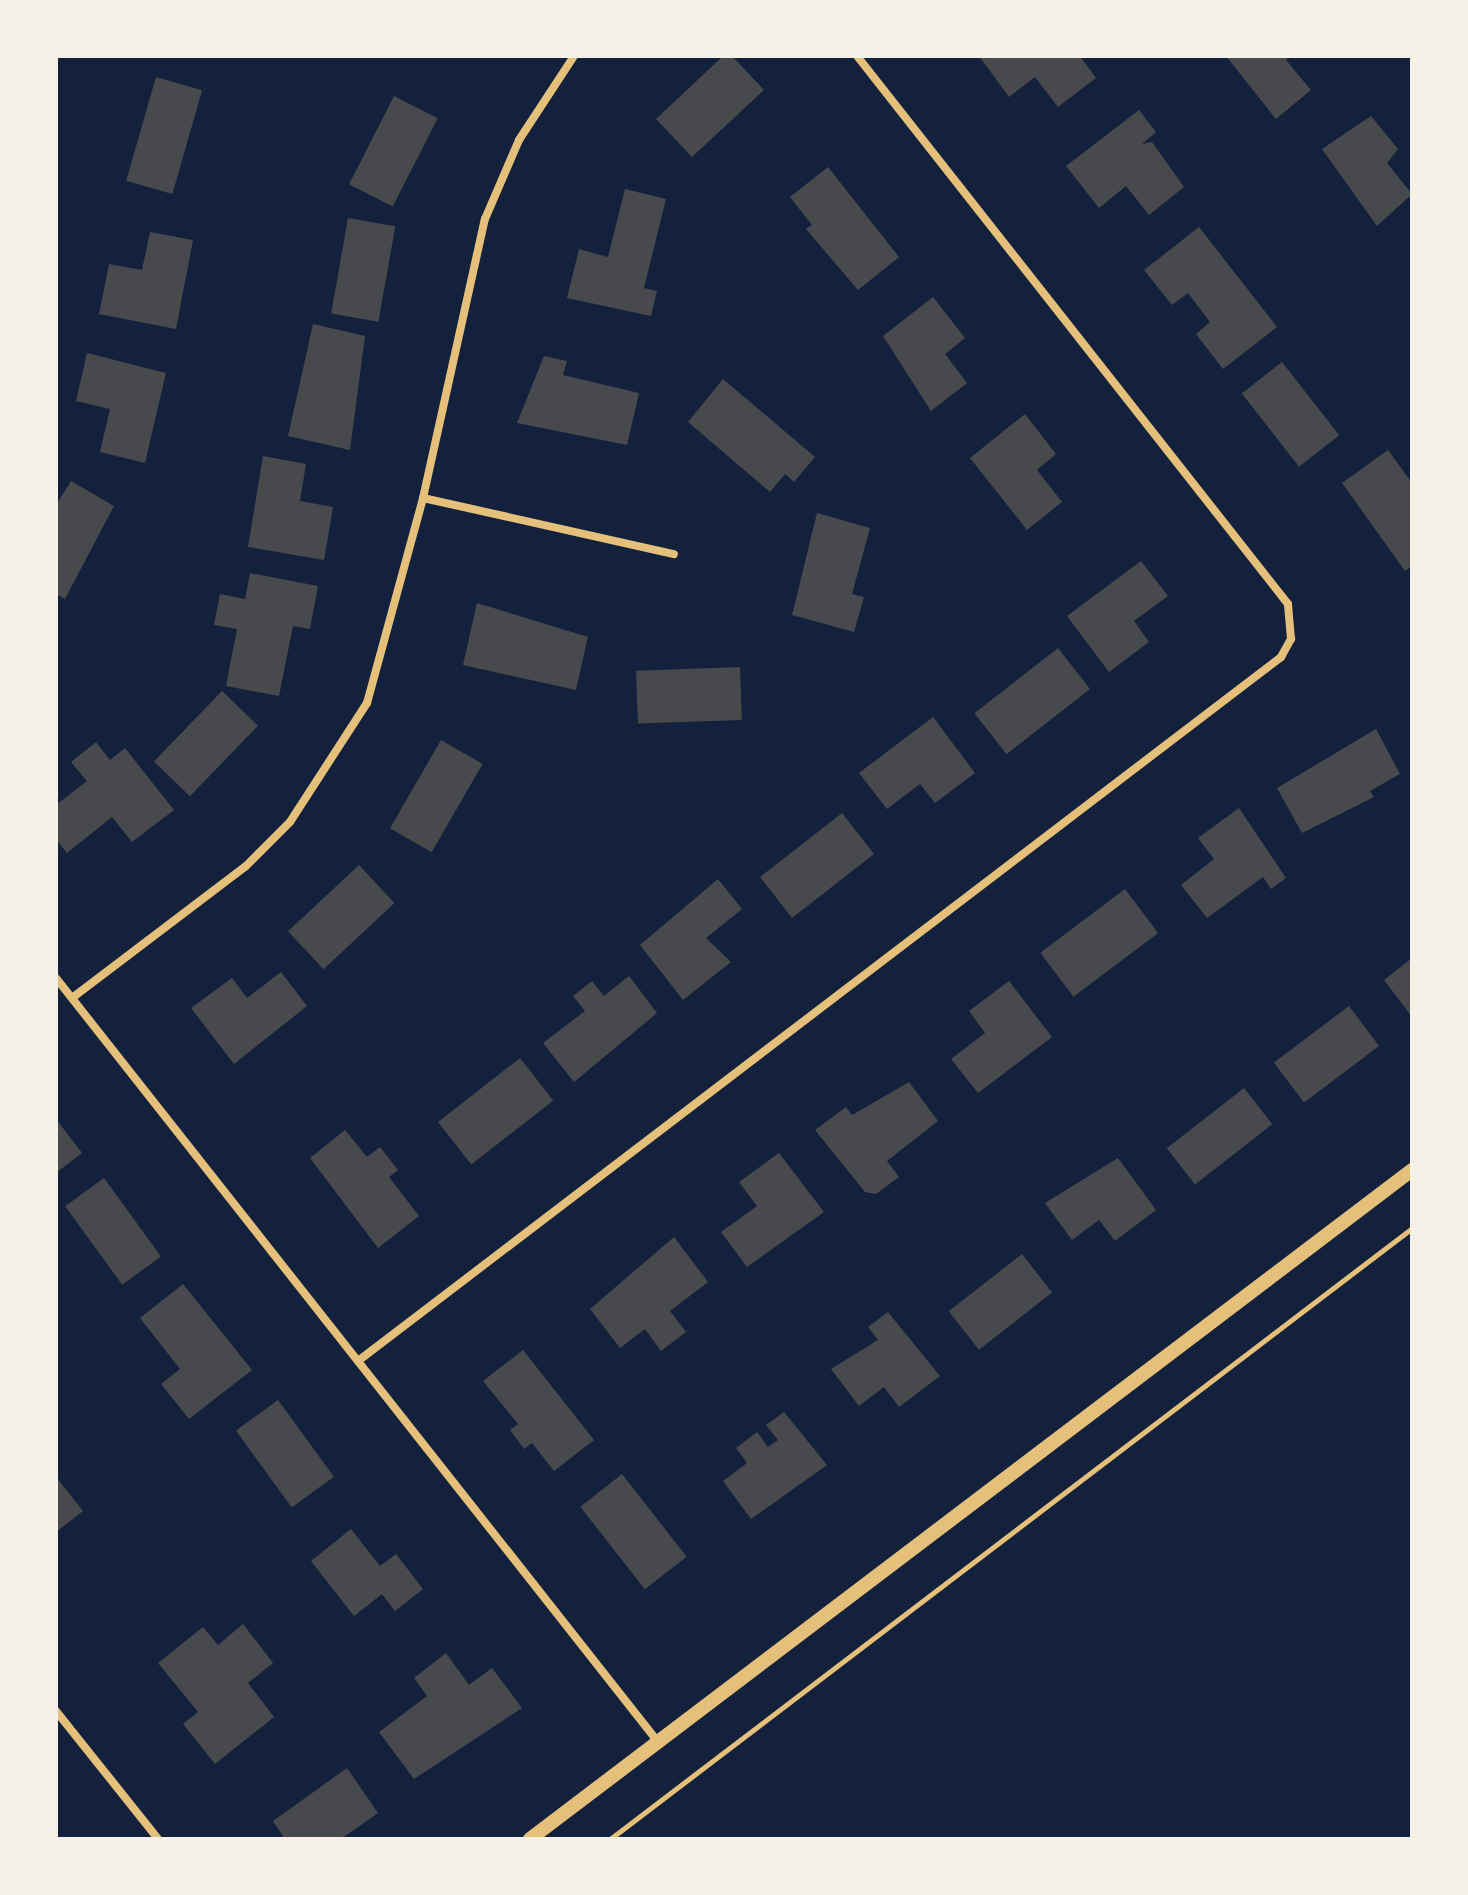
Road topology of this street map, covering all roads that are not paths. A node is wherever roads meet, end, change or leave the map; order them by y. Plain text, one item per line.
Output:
1 (574, 56) edge
2 (857, 56) edge
3 (423, 498) junction
4 (674, 554) dead end
5 (56, 978) edge
6 (72, 998) junction
7 (1412, 1170) edge
8 (358, 1361) junction
9 (56, 1711) edge
10 (658, 1742) junction
11 (158, 1839) edge
12 (530, 1839) edge

1 - 3 street
2 - 8 street
3 - 4 street
3 - 6 street
5 - 6 street
6 - 8 street
7 - 10 street
8 - 10 street
9 - 11 street
10 - 12 street

